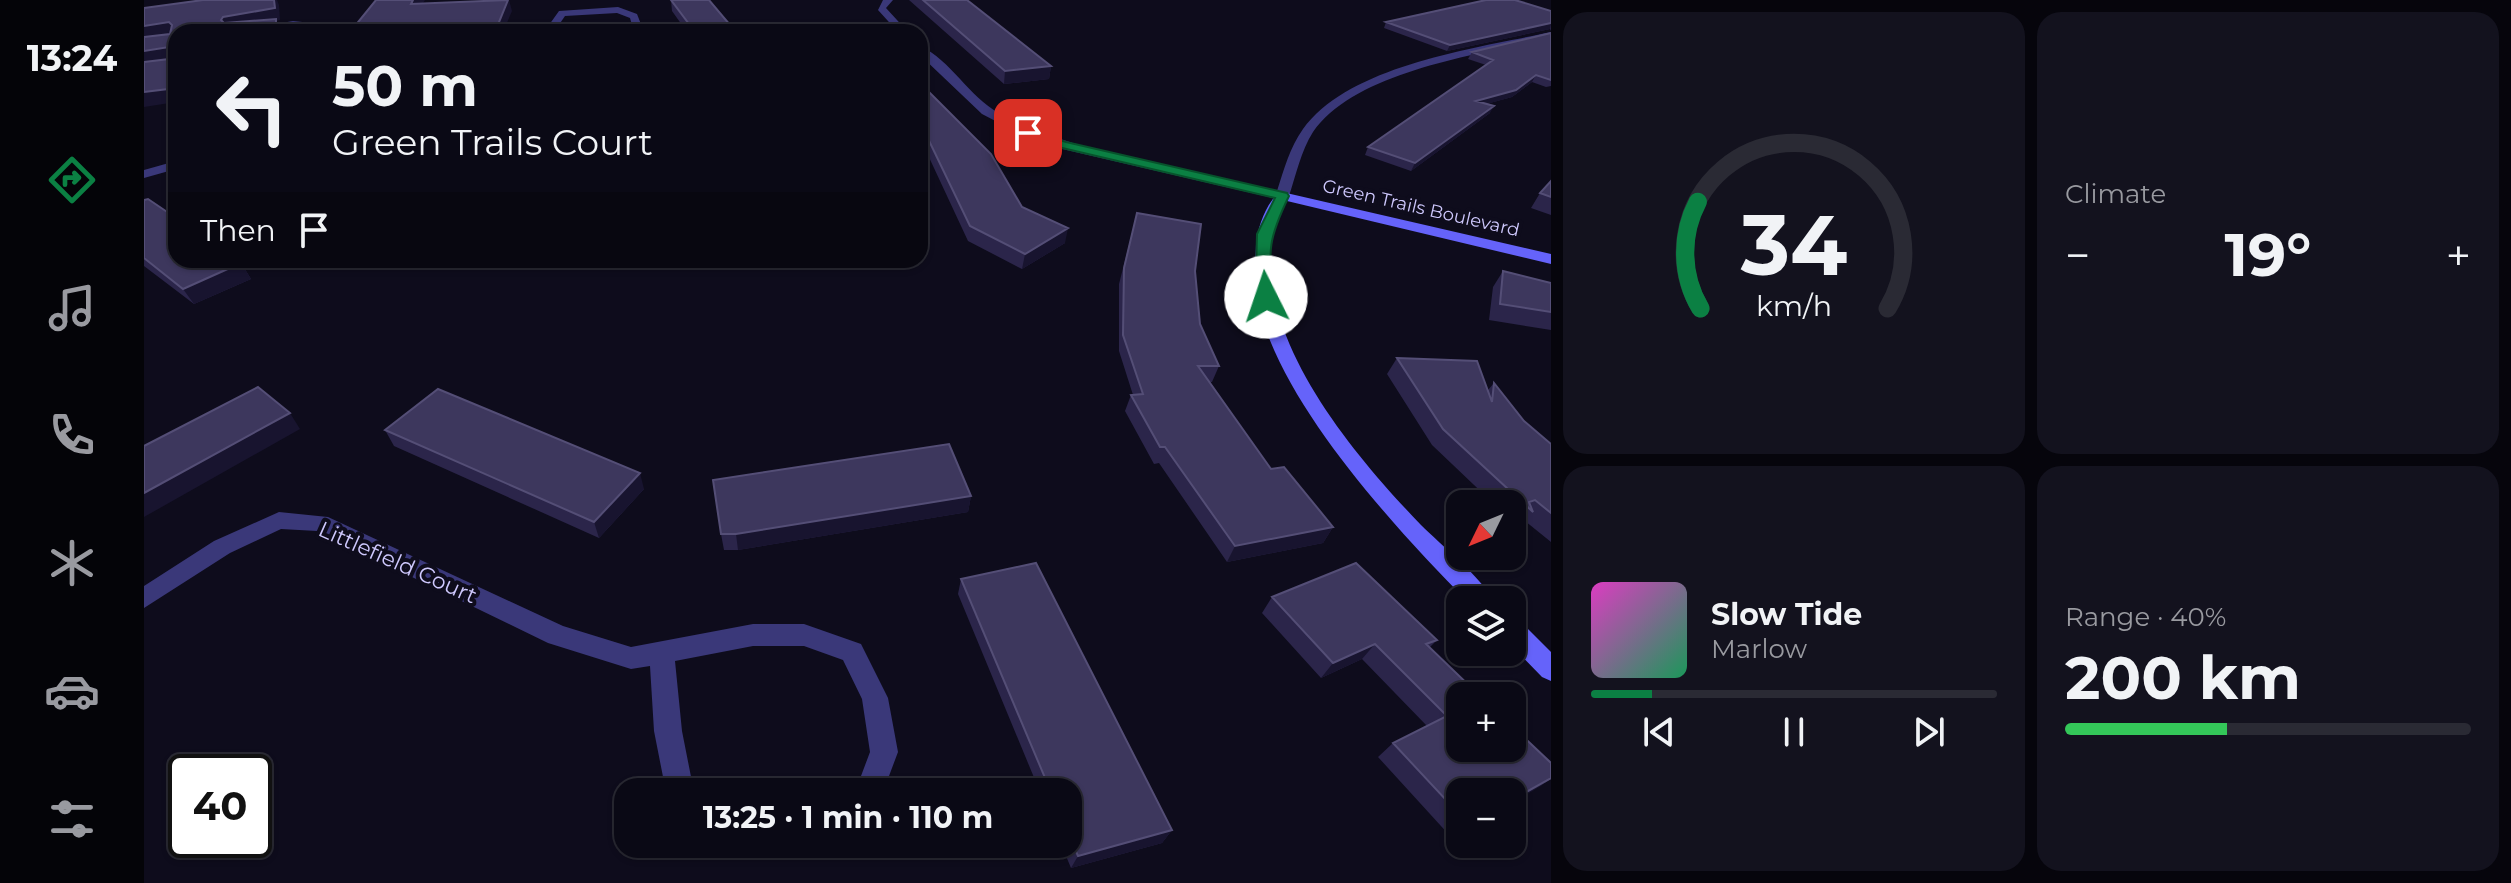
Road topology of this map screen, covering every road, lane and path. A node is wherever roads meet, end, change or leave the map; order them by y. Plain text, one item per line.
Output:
1 (888, 0) edge
2 (554, 24) edge
3 (636, 24) edge
4 (895, 24) edge
5 (1551, 35) edge
6 (928, 57) edge
7 (168, 167) edge
8 (144, 174) edge
9 (1282, 196) junction
10 (1551, 259) edge
11 (1468, 586) edge
12 (144, 598) edge
13 (1526, 644) edge
14 (662, 652) junction
15 (1551, 669) edge
16 (677, 778) edge
17 (874, 778) edge

1 - 4 street
2 - 3 street
5 - 9 street
6 - 9 street
7 - 8 street
9 - 10 street, Green Trails Boulevard
9 - 11 street
12 - 14 street, Littlefield Court
13 - 15 street
14 - 16 street
14 - 17 street, Littlefield Court

